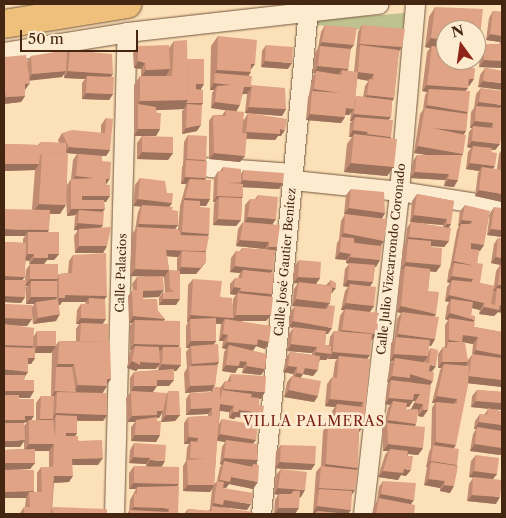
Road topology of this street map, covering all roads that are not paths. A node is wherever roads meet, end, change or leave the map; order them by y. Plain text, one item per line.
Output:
1 (127, 4) edge
2 (378, 4) edge
3 (415, 4) edge
4 (308, 9) junction
5 (4, 24) edge
6 (127, 32) junction
7 (4, 52) edge
8 (209, 168) edge
9 (293, 177) junction
10 (399, 191) junction
11 (502, 207) edge
12 (114, 514) edge
13 (261, 514) edge
14 (363, 514) edge

1 - 5 highway
2 - 4 street
3 - 10 street, Calle Julio Vizcarrondo Coronado
4 - 6 street
4 - 9 street, Calle José Gautier Benítez
6 - 7 street
6 - 12 street, Calle Palacios
8 - 9 street
9 - 10 street
9 - 13 street, Calle José Gautier Benítez
10 - 11 street
10 - 14 street, Calle Julio Vizcarrondo Coronado

